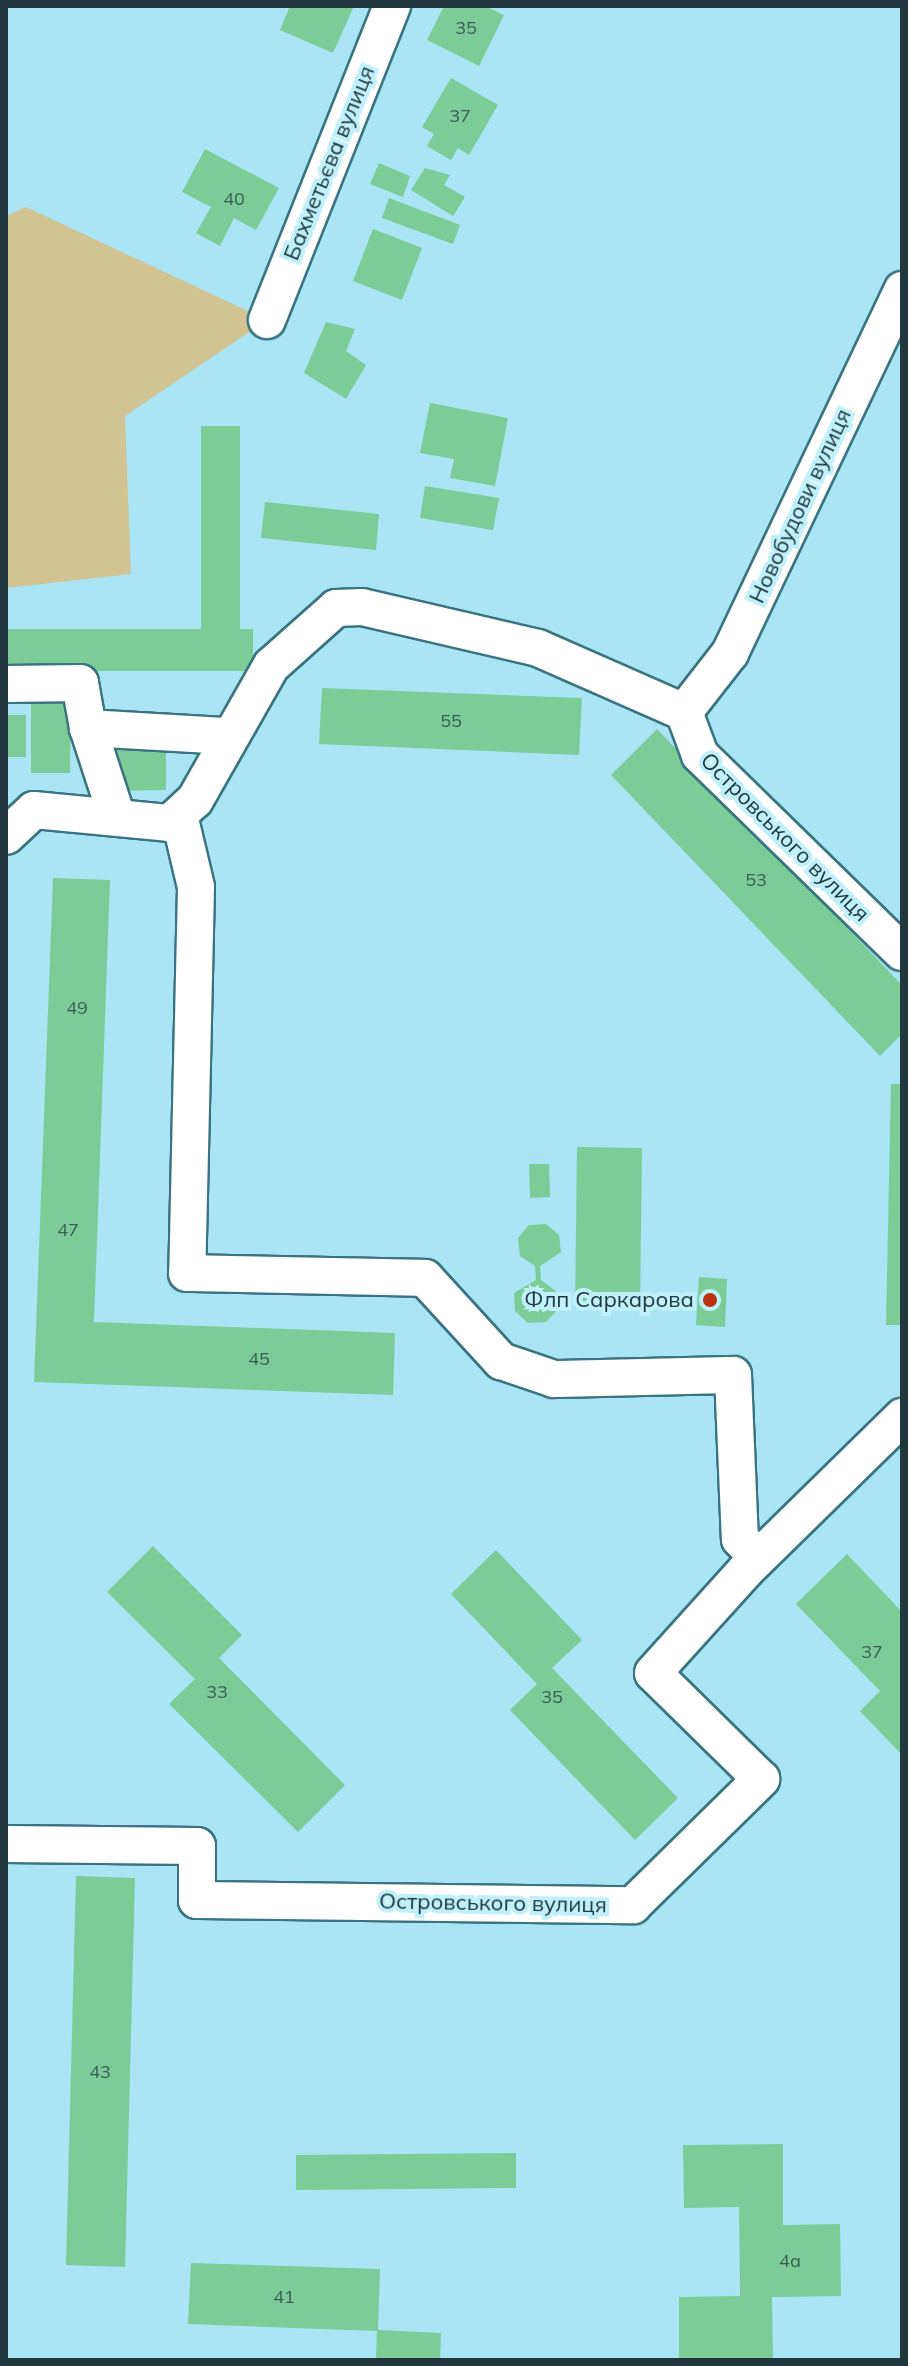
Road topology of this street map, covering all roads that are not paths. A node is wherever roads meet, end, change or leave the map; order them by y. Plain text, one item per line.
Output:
1 (392, 6) edge
2 (902, 290) edge
3 (267, 320) dead end
4 (6, 684) edge
5 (684, 712) junction
6 (88, 728) junction
7 (228, 736) junction
8 (116, 814) junction
9 (179, 815) junction
10 (11, 817) edge
11 (902, 952) edge
12 (902, 1417) edge
13 (758, 1557) junction
14 (6, 1844) edge

1 - 3 street, Бахметьєва вулиця
2 - 5 street, Новобудови вулиця
4 - 6 street
5 - 7 street
5 - 11 street, Островського вулиця
6 - 7 street
6 - 8 street
7 - 9 street
8 - 9 street
8 - 10 street
9 - 13 street
12 - 13 street, Островського вулиця
13 - 14 street, Островського вулиця

